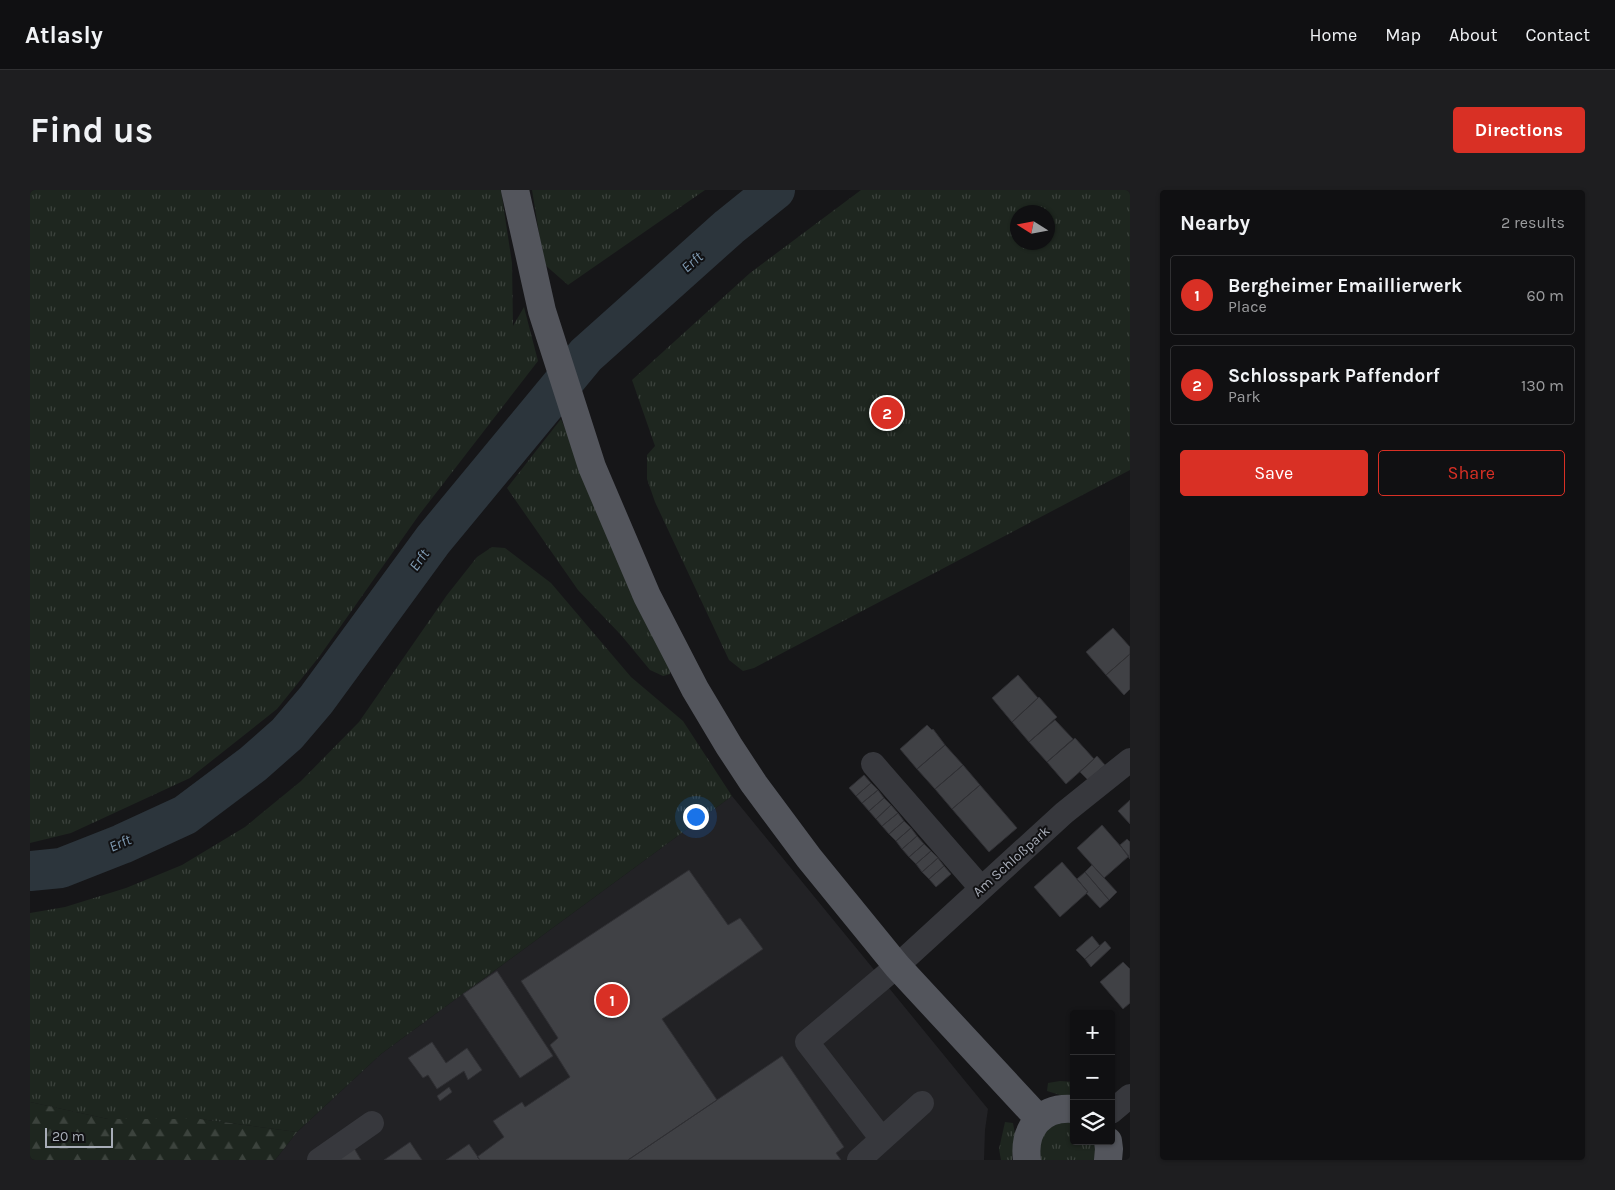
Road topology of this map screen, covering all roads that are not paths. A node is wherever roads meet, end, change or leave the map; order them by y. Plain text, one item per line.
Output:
1 (515, 190) edge
2 (1130, 760) edge
3 (873, 764) dead end
4 (981, 888) junction
5 (897, 966) junction
6 (1130, 1096) edge
7 (922, 1103) dead end
8 (1070, 1109) edge
9 (1115, 1109) edge
10 (1040, 1119) junction
11 (372, 1124) dead end
12 (881, 1138) junction
13 (1108, 1145) edge
14 (319, 1160) edge
15 (859, 1160) edge
16 (1027, 1160) edge
17 (1108, 1160) edge

1 - 5 main road
2 - 4 street, Am Schloßpark
3 - 4 street
4 - 5 street, Am Schloßpark
5 - 10 main road
5 - 12 street, Am Schloßpark
6 - 9 street
7 - 12 street
8 - 10 main road
10 - 16 main road
11 - 14 street
12 - 15 street
13 - 17 main road

